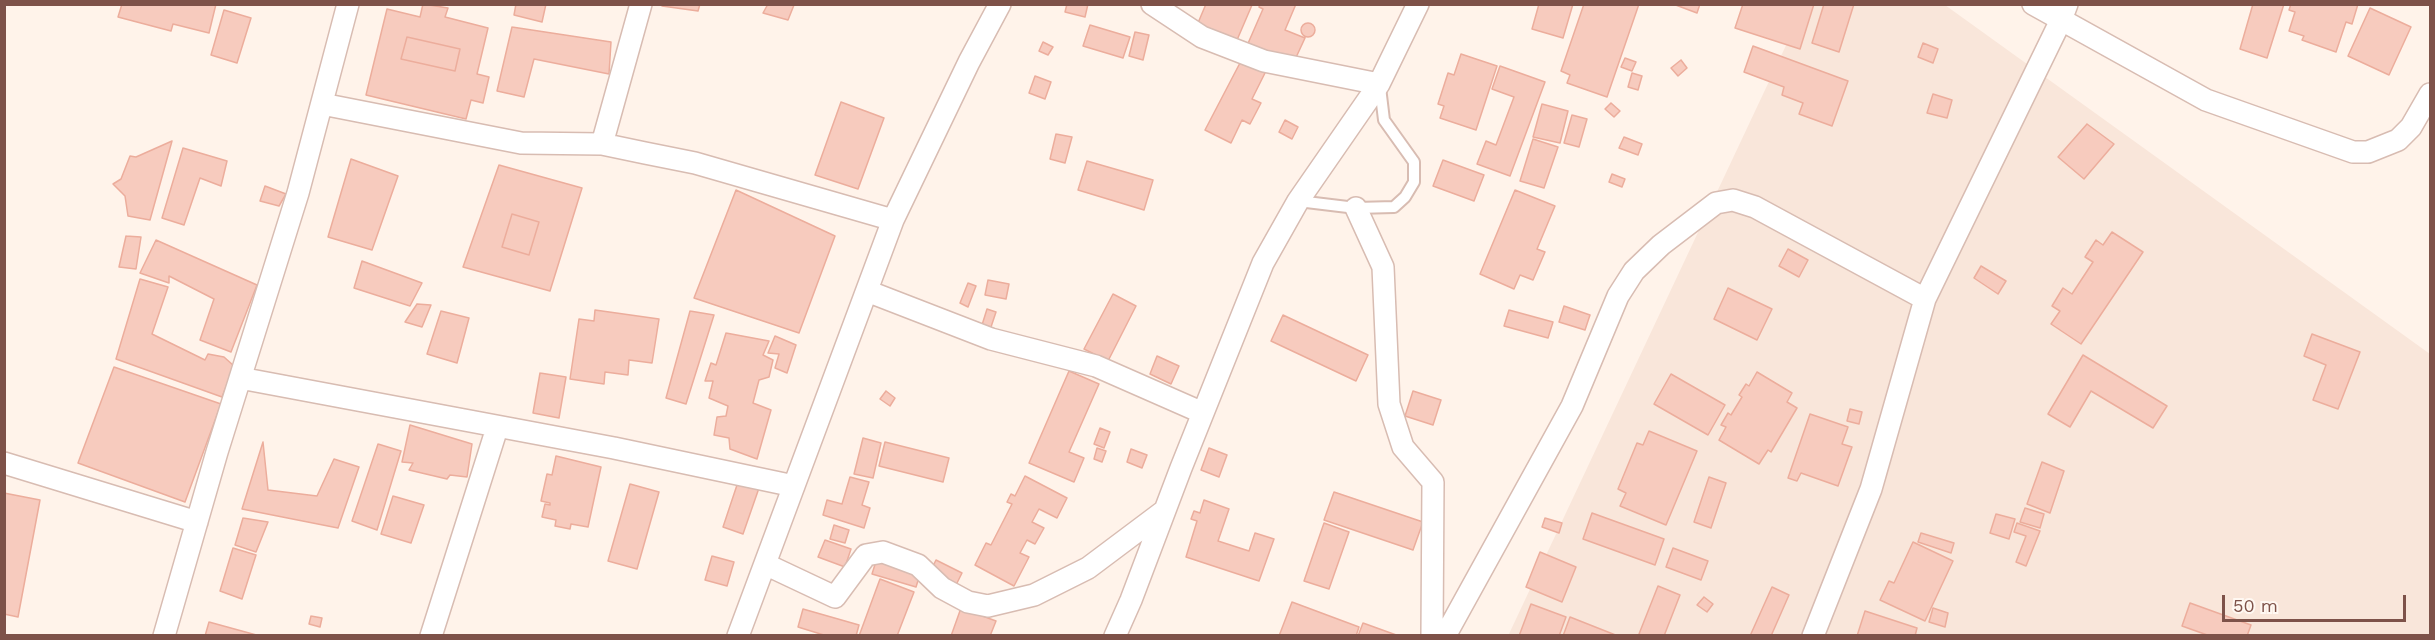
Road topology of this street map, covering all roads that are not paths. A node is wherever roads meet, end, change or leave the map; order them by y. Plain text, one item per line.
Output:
1 (348, 4) edge
2 (641, 4) edge
3 (1000, 4) edge
4 (1152, 4) edge
5 (1418, 4) edge
6 (2033, 4) edge
7 (2064, 12) edge
8 (1379, 84) junction
9 (2430, 94) edge
10 (322, 104) junction
11 (602, 144) junction
12 (1298, 201) junction
13 (1356, 208) junction
14 (893, 220) junction
15 (867, 291) junction
16 (1925, 299) junction
17 (240, 378) junction
18 (1203, 413) junction
19 (497, 428) junction
20 (4, 463) edge
21 (795, 486) junction
22 (1165, 511) junction
23 (197, 522) junction
24 (765, 564) junction
25 (164, 636) edge
26 (431, 636) edge
27 (738, 636) edge
28 (1115, 636) edge
29 (1432, 636) edge
30 (1445, 636) edge
31 (1813, 636) edge

1 - 10 street
2 - 11 street
3 - 14 street
4 - 8 street
5 - 8 street
6 - 7 street
7 - 9 street
7 - 16 street
8 - 12 street
8 - 13 lane
10 - 11 street
10 - 17 street
11 - 14 street
12 - 13 lane
12 - 18 street
13 - 29 street
14 - 15 street
15 - 18 street
15 - 21 street
16 - 30 street
16 - 31 street
17 - 19 street
17 - 23 street
18 - 22 street
19 - 21 street
19 - 26 street
20 - 23 street
21 - 24 street
22 - 24 street
22 - 28 street
23 - 25 street
24 - 27 street

